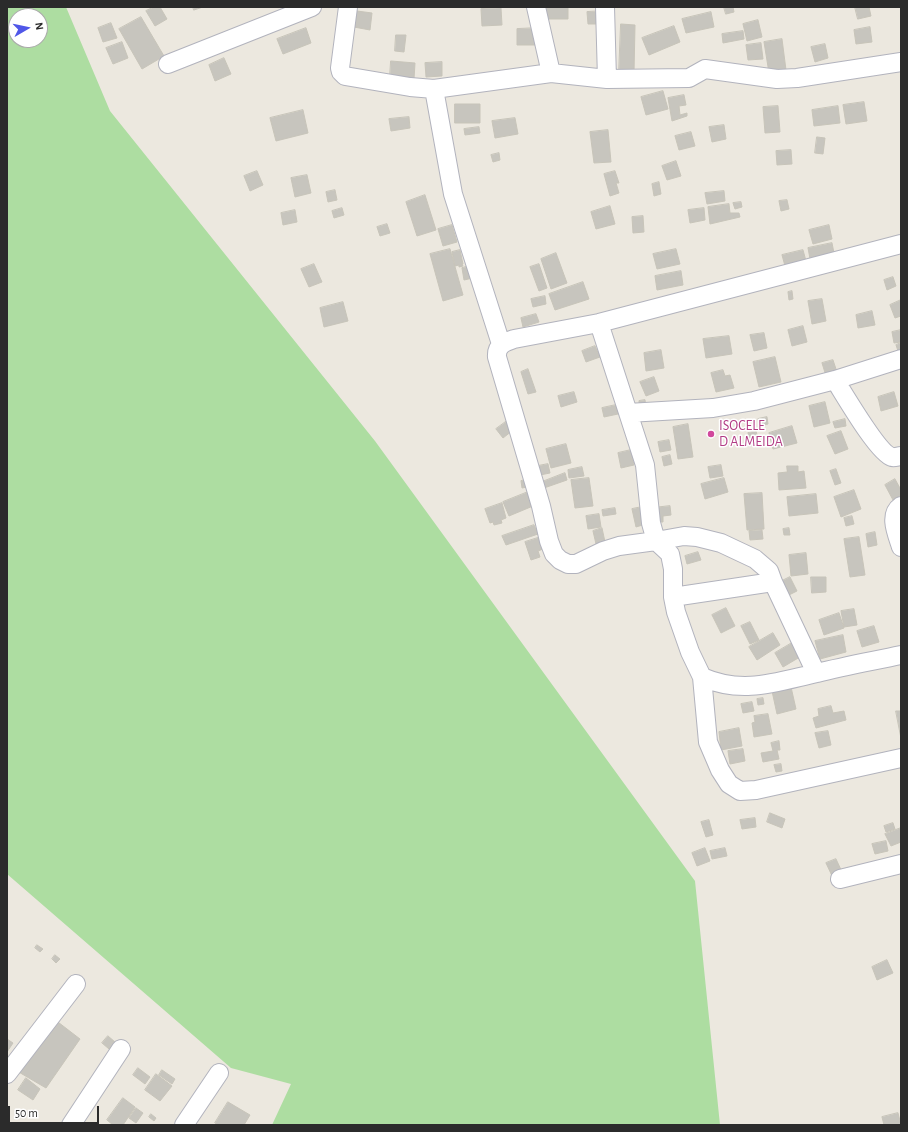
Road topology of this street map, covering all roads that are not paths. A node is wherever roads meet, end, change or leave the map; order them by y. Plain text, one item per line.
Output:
1 (312, 7) edge
2 (348, 7) edge
3 (536, 7) edge
4 (605, 7) edge
5 (901, 62) edge
6 (168, 64) dead end
7 (550, 73) junction
8 (607, 79) junction
9 (434, 88) junction
10 (901, 244) edge
11 (599, 323) junction
12 (501, 344) junction
13 (901, 359) edge
14 (835, 380) junction
15 (628, 413) junction
16 (901, 456) edge
17 (901, 506) edge
18 (656, 541) junction
19 (901, 547) edge
20 (773, 582) junction
21 (673, 597) junction
22 (901, 655) edge
23 (816, 673) junction
24 (702, 676) junction
25 (901, 758) edge
26 (901, 864) edge
27 (840, 879) dead end
28 (76, 984) dead end
29 (121, 1050) dead end
30 (219, 1073) dead end
31 (7, 1074) edge
32 (71, 1125) edge
33 (184, 1125) edge

1 - 6 street
2 - 9 street
3 - 7 street
4 - 8 street
5 - 8 street
7 - 8 street
7 - 9 street
9 - 12 street
10 - 11 street
11 - 12 street
11 - 15 street
12 - 18 street
13 - 14 street
14 - 15 street
14 - 16 street
15 - 18 street
17 - 19 street
18 - 20 street
18 - 21 street
20 - 21 street
20 - 23 street
21 - 24 street
22 - 23 street
23 - 24 street
24 - 25 street
26 - 27 street
28 - 31 street
29 - 32 street
30 - 33 street

